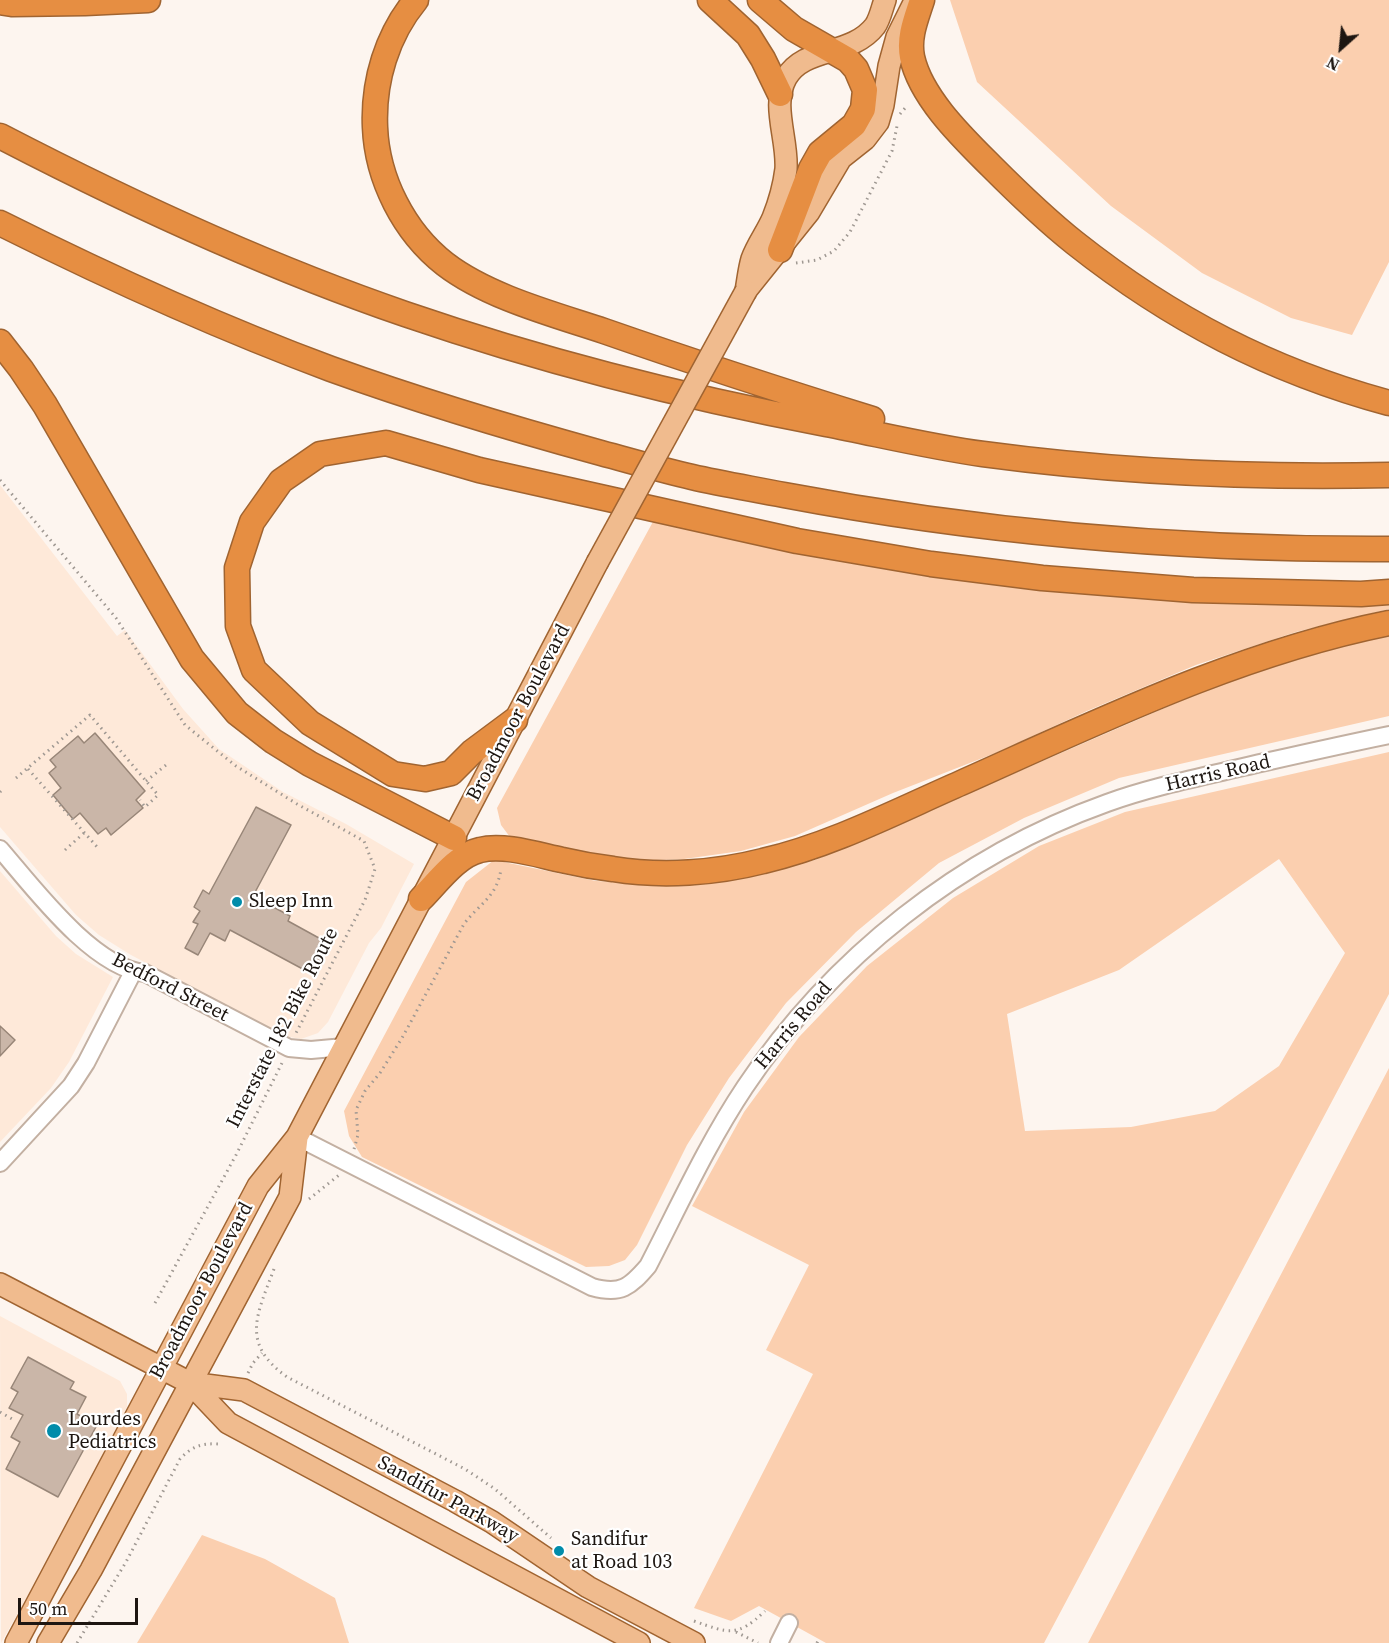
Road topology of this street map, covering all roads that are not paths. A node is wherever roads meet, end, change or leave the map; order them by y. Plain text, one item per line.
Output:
1 (148, 0) edge
2 (417, 0) edge
3 (710, 0) edge
4 (760, 0) edge
5 (885, 0) edge
6 (916, 0) edge
7 (922, 0) edge
8 (0, 2) edge
9 (833, 52) junction
10 (780, 94) junction
11 (0, 136) edge
12 (0, 223) edge
13 (783, 257) junction
14 (746, 291) junction
15 (0, 342) edge
16 (1389, 402) edge
17 (980, 453) junction
18 (1389, 475) edge
19 (1389, 549) edge
20 (1389, 592) edge
21 (1389, 623) edge
22 (515, 720) junction
23 (1389, 735) edge
24 (454, 838) junction
25 (0, 849) edge
26 (421, 899) junction
27 (133, 972) junction
28 (344, 1047) junction
29 (297, 1137) junction
30 (0, 1163) edge
31 (0, 1284) edge
32 (161, 1368) junction
33 (190, 1383) junction
34 (789, 1623) dead end
35 (16, 1643) edge
36 (48, 1643) edge
37 (639, 1643) edge
38 (694, 1643) edge
39 (779, 1643) edge

1 - 8 highway
2 - 17 highway
3 - 10 highway
4 - 9 highway
5 - 9 main road
6 - 13 main road, Broadmoor Boulevard
7 - 16 highway
9 - 10 main road
9 - 13 highway
10 - 14 main road, Broadmoor Boulevard
11 - 17 highway
12 - 19 highway
13 - 14 main road, Broadmoor Boulevard
14 - 22 main road, Broadmoor Boulevard, bridge
15 - 24 highway
17 - 18 highway
20 - 22 highway
21 - 26 highway
22 - 24 main road, Broadmoor Boulevard
23 - 29 street, Harris Road
24 - 26 main road, Broadmoor Boulevard
25 - 27 street, Bedford Street
26 - 28 main road, Broadmoor Boulevard
27 - 28 street, Bedford Street
27 - 30 street
28 - 29 main road, Broadmoor Boulevard
29 - 32 main road, Broadmoor Boulevard
29 - 33 main road, Broadmoor Boulevard
31 - 32 main road, Sandifur Parkway
32 - 33 main road, Sandifur Parkway
32 - 35 main road, Broadmoor Boulevard
33 - 36 main road, Broadmoor Boulevard
33 - 37 main road, Sandifur Parkway
33 - 38 main road, Sandifur Parkway
34 - 39 street

